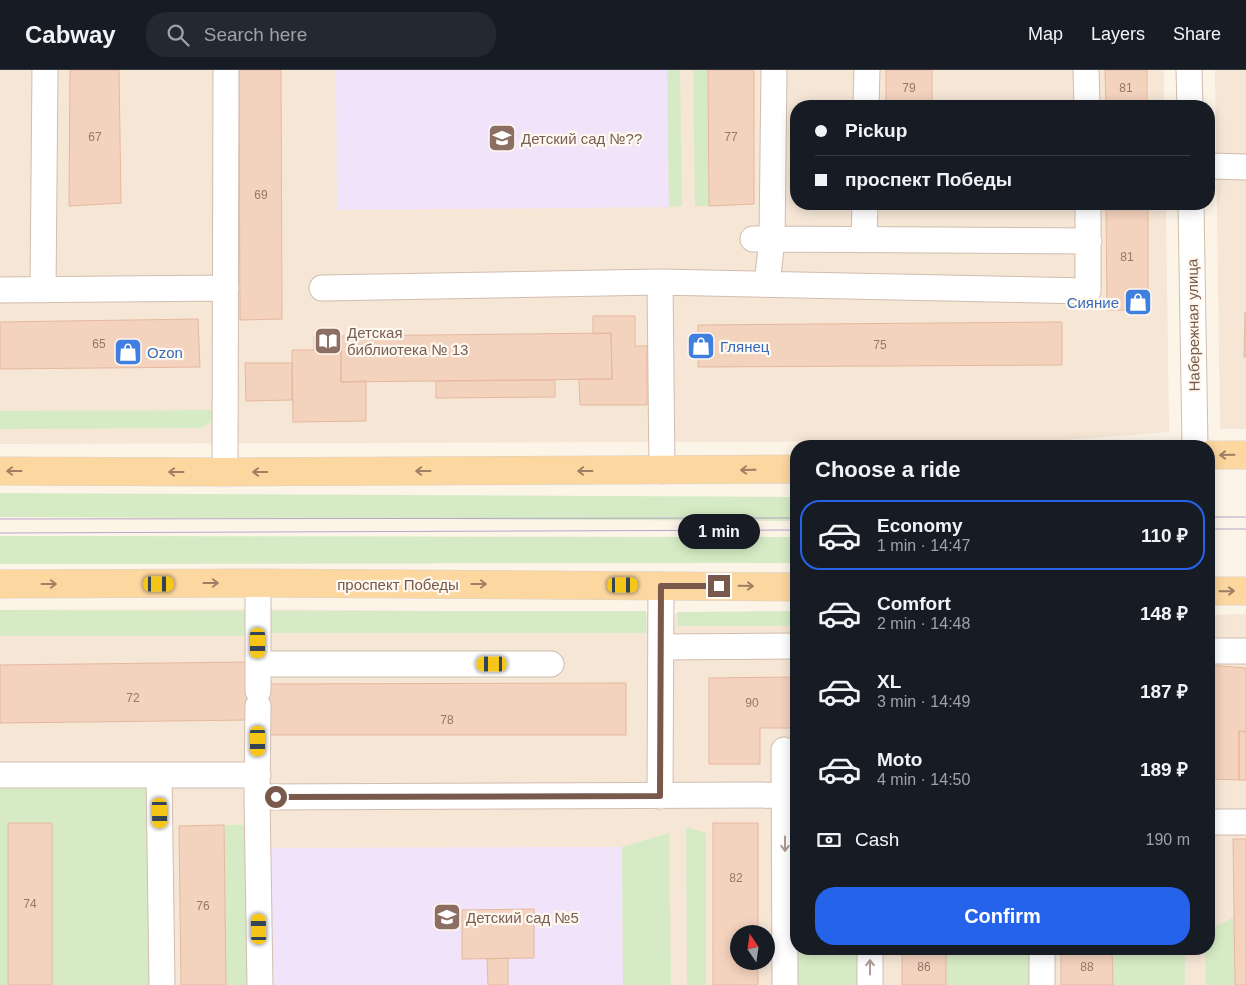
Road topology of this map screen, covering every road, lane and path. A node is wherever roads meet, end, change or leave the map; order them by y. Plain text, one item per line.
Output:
1 (45, 70) edge
2 (226, 70) edge
3 (774, 70) edge
4 (867, 70) edge
5 (1086, 70) edge
6 (1189, 70) edge
7 (866, 100) edge
8 (1087, 100) edge
9 (1190, 100) edge
10 (1215, 166) edge
11 (1246, 167) edge
12 (865, 210) edge
13 (1088, 210) edge
14 (1191, 210) edge
15 (762, 239) junction
16 (864, 240) junction
17 (1088, 242) junction
18 (660, 282) junction
19 (767, 284) junction
20 (226, 288) junction
21 (322, 288) dead end
22 (0, 290) edge
23 (43, 290) junction
24 (1195, 440) edge
25 (1215, 455) edge
26 (1246, 455) edge
27 (790, 469) edge
28 (662, 470) junction
29 (0, 471) edge
30 (225, 472) junction
31 (258, 583) junction
32 (0, 584) edge
33 (661, 586) junction
34 (790, 587) edge
35 (1215, 591) edge
36 (1246, 591) edge
37 (790, 646) edge
38 (662, 647) junction
39 (1215, 651) edge
40 (1246, 651) edge
41 (258, 664) junction
42 (550, 664) dead end
43 (784, 750) dead end
44 (0, 775) edge
45 (159, 775) junction
46 (257, 786) junction
47 (790, 795) edge
48 (660, 796) junction
49 (1215, 822) edge
50 (1246, 822) edge
51 (870, 955) edge
52 (1042, 955) edge
53 (162, 985) edge
54 (260, 985) edge
55 (785, 985) edge
56 (870, 985) edge
57 (1042, 985) edge

1 - 23 street
2 - 20 street
3 - 15 street
4 - 7 street
5 - 8 street
6 - 9 street
10 - 11 street
12 - 16 street
13 - 17 street
14 - 24 street, Набережная улица
15 - 16 street
15 - 19 street
16 - 17 street
17 - 19 street
18 - 19 street
18 - 21 street
18 - 28 street
20 - 23 street
20 - 30 street
22 - 23 street
26 -> 25 main road
27 -> 28 main road
28 -> 30 main road
30 -> 29 main road
32 -> 31 main road, проспект Победы
31 -> 33 main road, проспект Победы
31 - 41 street
33 -> 34 main road, проспект Победы
33 - 38 street
35 -> 36 main road
37 - 38 street
38 - 48 street
39 - 40 street
41 - 42 street
41 - 46 street
43 - 47 street
44 - 45 street
45 - 46 street
45 - 53 street
46 - 48 street
46 - 54 street
47 - 48 street
47 -> 55 street
49 - 50 street
56 -> 51 street
52 - 57 street

